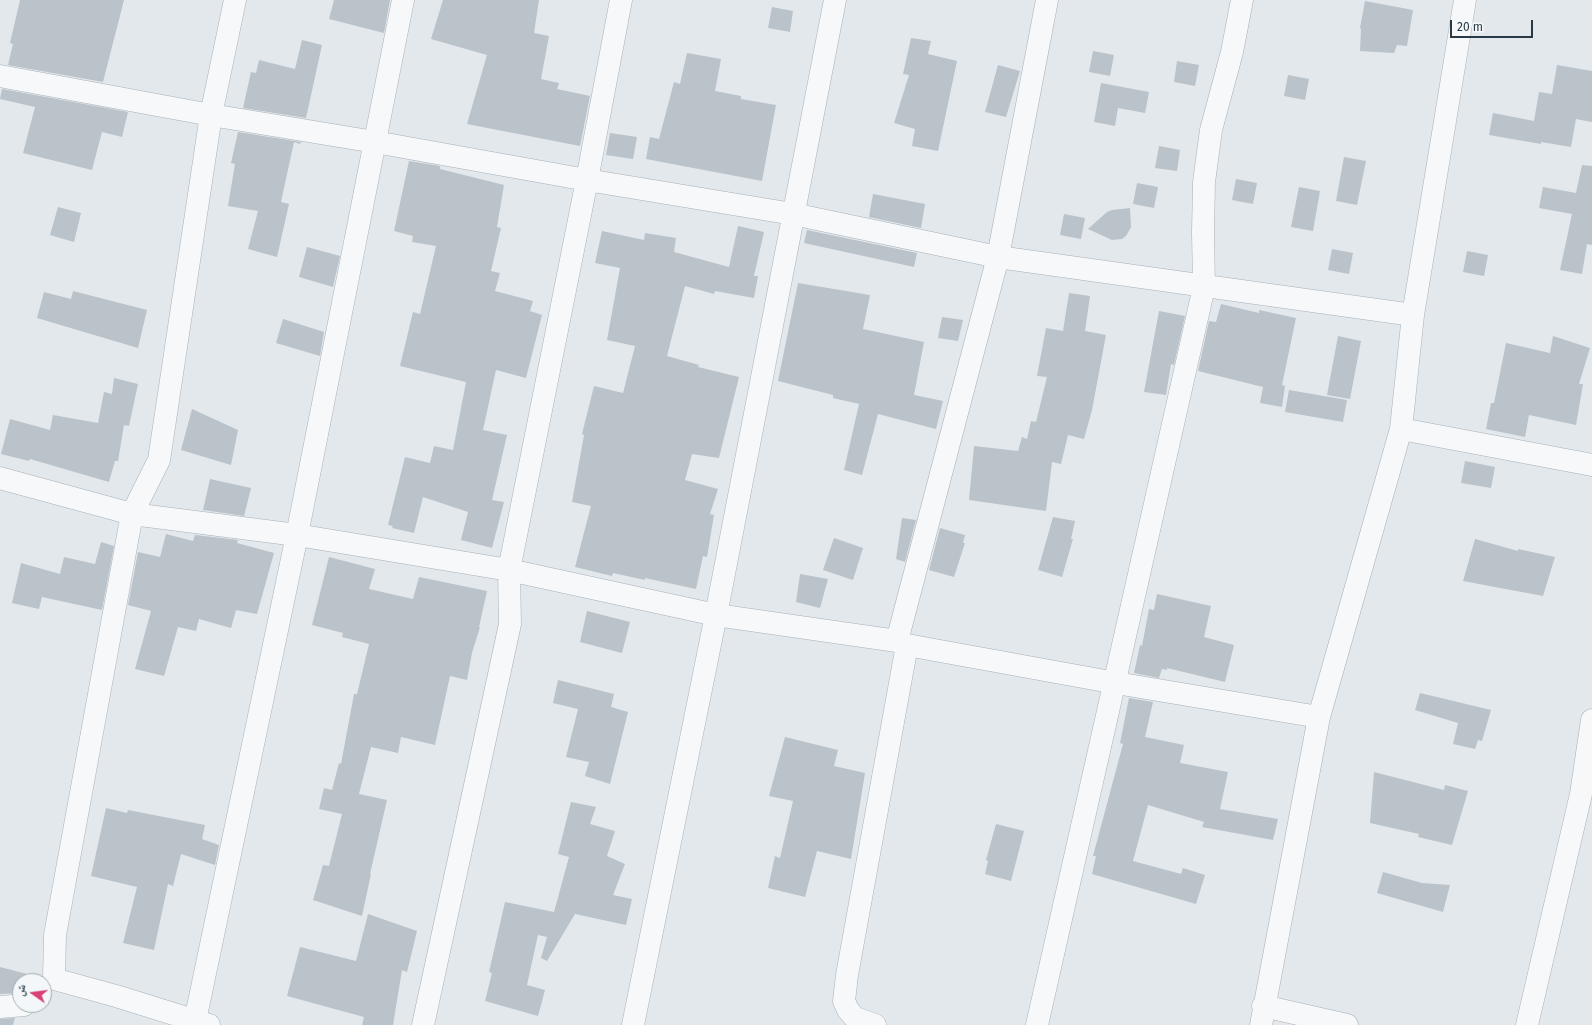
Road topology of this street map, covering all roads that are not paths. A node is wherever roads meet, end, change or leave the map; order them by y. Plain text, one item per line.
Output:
1 (235, 0) edge
2 (403, 0) edge
3 (621, 0) edge
4 (835, 0) edge
5 (1047, 0) edge
6 (1242, 0) edge
7 (1465, 0) edge
8 (0, 76) edge
9 (211, 115) junction
10 (374, 142) junction
11 (587, 180) junction
12 (793, 214) junction
13 (998, 257) junction
14 (1204, 287) junction
15 (1413, 315) junction
16 (1401, 428) junction
17 (1592, 465) edge
18 (0, 478) edge
19 (132, 514) junction
20 (297, 535) junction
21 (509, 570) junction
22 (716, 615) junction
23 (902, 643) junction
24 (1116, 683) junction
25 (1319, 717) junction
26 (1592, 720) edge
27 (51, 973) edge
28 (52, 987) edge
29 (12, 1006) edge
30 (0, 1007) edge
31 (1262, 1015) edge
32 (202, 1023) edge
33 (423, 1025) edge
34 (633, 1025) edge
35 (875, 1025) edge
36 (1037, 1025) edge
37 (1347, 1025) edge
38 (1527, 1025) edge

1 - 9 street
2 - 10 street
3 - 11 street
4 - 12 street
5 - 13 street
6 - 14 street
7 - 15 street
8 - 9 street
9 - 10 street
9 - 19 street
10 - 11 street
10 - 20 street
11 - 12 street
11 - 21 street
12 - 13 street
12 - 22 street
13 - 14 street
13 - 23 street
14 - 15 street
14 - 24 street
15 - 16 street
16 - 17 street
16 - 25 street
18 - 19 street
19 - 20 street
19 - 27 street
20 - 21 street
20 - 32 street
21 - 22 street
21 - 33 street
22 - 23 street
22 - 34 street
23 - 24 street
23 - 35 street
24 - 25 street
24 - 36 street
25 - 31 street
26 - 38 street
28 - 32 street
29 - 30 street
31 - 37 street

